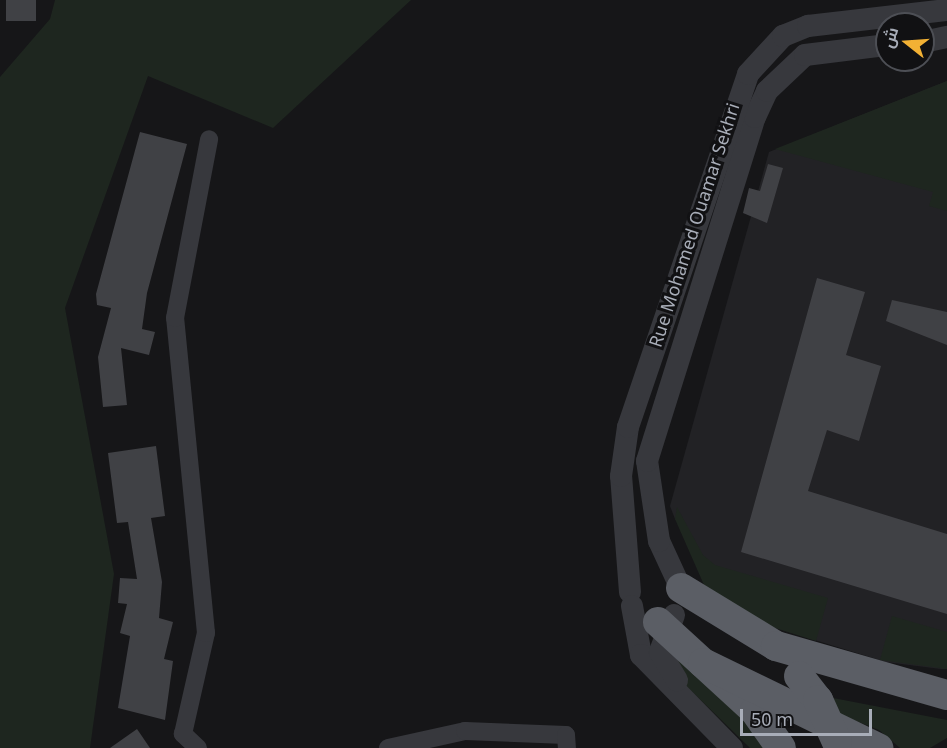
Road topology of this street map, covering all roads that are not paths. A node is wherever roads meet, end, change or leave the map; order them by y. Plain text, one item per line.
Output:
1 (947, 10) edge
2 (875, 46) edge
3 (209, 139) dead end
4 (631, 599) junction
5 (676, 606) junction
6 (703, 663) junction
7 (947, 695) edge
8 (837, 745) edge
9 (198, 748) edge
10 (388, 748) edge
11 (567, 748) edge
12 (732, 748) edge
13 (746, 748) edge
14 (781, 748) edge
15 (878, 748) edge

1 - 4 street, Rue Mohamed Ouamar Sekhri
2 - 5 street
3 - 9 street
4 - 5 street
4 - 5 street
4 - 12 street, Rue Mohamed Ouamar Sekhri
5 - 6 highway
5 - 7 highway
5 - 8 highway, bridge
5 - 13 street
6 - 14 highway
6 - 15 highway
10 - 11 street

